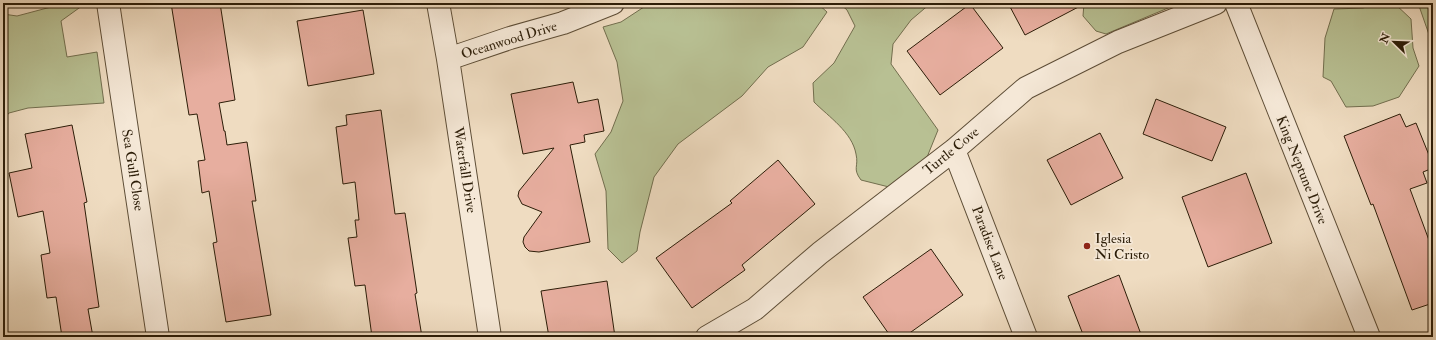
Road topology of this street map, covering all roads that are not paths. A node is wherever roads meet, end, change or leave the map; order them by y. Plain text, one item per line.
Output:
1 (108, 3) edge
2 (438, 3) edge
3 (614, 3) edge
4 (1216, 3) edge
5 (1236, 3) edge
6 (448, 59) junction
7 (954, 150) junction
8 (158, 337) edge
9 (490, 337) edge
10 (707, 337) edge
11 (1026, 337) edge
12 (1369, 337) edge

1 - 8 street, Sea Gull Close
2 - 6 street, Waterfall Drive
3 - 6 street, Oceanwood Drive
4 - 7 street, Turtle Cove
5 - 12 street, King Neptune Drive
6 - 9 street, Waterfall Drive
7 - 10 street, Turtle Cove
7 - 11 street, Paradise Lane

